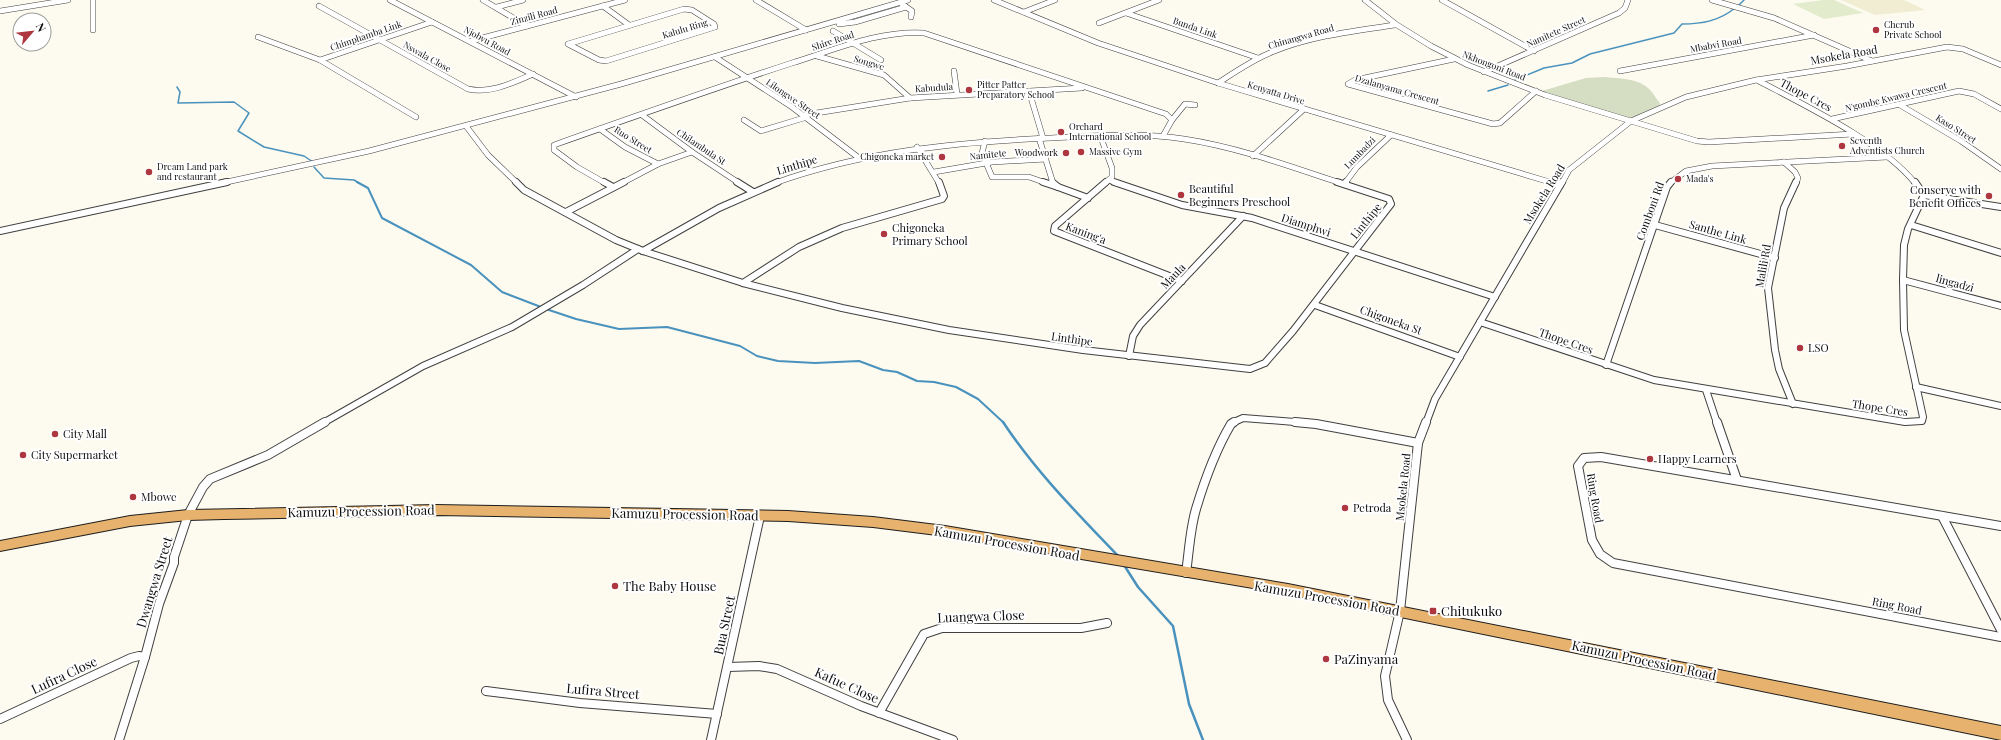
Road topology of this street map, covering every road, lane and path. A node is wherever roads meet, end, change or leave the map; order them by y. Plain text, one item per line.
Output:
1 (68, 0) edge
2 (93, 0) edge
3 (390, 0) edge
4 (485, 0) edge
5 (523, 0) edge
6 (625, 0) edge
7 (756, 0) edge
8 (908, 0) edge
9 (994, 0) edge
10 (1055, 0) edge
11 (1159, 0) edge
12 (1365, 0) edge
13 (1442, 0) edge
14 (1628, 0) edge
15 (1712, 0) edge
16 (900, 2) junction
17 (319, 6) dead end
18 (603, 6) junction
19 (497, 7) junction
20 (906, 7) junction
21 (0, 11) edge
22 (1024, 12) junction
23 (1126, 13) junction
24 (911, 17) dead end
25 (432, 22) junction
26 (1099, 23) dead end
27 (629, 25) junction
28 (1395, 25) junction
29 (528, 26) junction
30 (93, 30) dead end
31 (806, 30) junction
32 (832, 31) dead end
33 (1814, 35) junction
34 (258, 37) dead end
35 (379, 40) junction
36 (471, 41) junction
37 (853, 44) junction
38 (1534, 51) junction
39 (816, 56) junction
40 (1258, 58) junction
41 (717, 59) junction
42 (1454, 59) junction
43 (320, 60) junction
44 (881, 60) dead end
45 (1872, 61) junction
46 (2001, 65) edge
47 (954, 71) dead end
48 (1620, 71) dead end
49 (1484, 72) junction
50 (533, 74) junction
51 (746, 78) junction
52 (1756, 80) junction
53 (1218, 83) junction
54 (1090, 89) junction
55 (1029, 91) junction
56 (1536, 91) junction
57 (957, 94) junction
58 (576, 97) junction
59 (910, 98) junction
60 (1900, 104) junction
61 (1195, 105) dead end
62 (1304, 109) junction
63 (2001, 109) edge
64 (642, 115) junction
65 (416, 116) dead end
66 (805, 116) junction
67 (744, 120) dead end
68 (1172, 120) junction
69 (1832, 120) junction
70 (1631, 121) junction
71 (466, 126) junction
72 (600, 129) junction
73 (1852, 134) junction
74 (1100, 135) junction
75 (1391, 135) junction
76 (1163, 136) junction
77 (1041, 138) junction
78 (985, 141) junction
79 (917, 147) junction
80 (692, 152) junction
81 (1253, 156) junction
82 (1887, 157) junction
83 (859, 158) junction
84 (1046, 159) junction
85 (1784, 162) junction
86 (986, 163) junction
87 (658, 164) junction
88 (2001, 169) edge
89 (934, 172) junction
90 (1109, 180) junction
91 (1344, 184) junction
92 (1560, 185) junction
93 (613, 187) junction
94 (1058, 187) junction
95 (753, 192) junction
96 (1924, 195) junction
97 (1088, 198) junction
98 (2001, 207) edge
99 (566, 212) junction
100 (1243, 216) junction
101 (1655, 225) junction
102 (1911, 225) junction
103 (0, 231) edge
104 (640, 250) junction
105 (1355, 251) junction
106 (2001, 252) edge
107 (1775, 258) junction
108 (1903, 280) junction
109 (1182, 281) junction
110 (743, 283) junction
111 (1495, 297) junction
112 (1315, 305) junction
113 (2001, 306) edge
114 (1480, 322) junction
115 (1129, 356) junction
116 (1460, 357) junction
117 (1606, 365) junction
118 (1916, 386) junction
119 (1706, 390) junction
120 (1793, 404) junction
121 (2001, 406) edge
122 (1418, 443) junction
123 (1738, 480) junction
124 (188, 515) junction
125 (760, 516) junction
126 (1942, 516) junction
127 (2001, 526) edge
128 (0, 546) edge
129 (1186, 573) junction
130 (1400, 611) junction
131 (1107, 623) dead end
132 (2001, 630) edge
133 (2001, 637) edge
134 (142, 656) junction
135 (728, 667) junction
136 (486, 691) dead end
137 (879, 713) junction
138 (717, 714) junction
139 (0, 719) edge
140 (2001, 733) edge
141 (119, 740) edge
142 (711, 740) edge
143 (953, 740) edge
144 (1407, 740) edge

1 - 21 street
2 - 30 street
3 - 25 street, Njobvu Road
4 - 19 street
5 - 19 street
6 - 18 street, Zinzili Road
7 - 31 street
8 - 16 street
9 - 22 street, Kenyatta Drive
10 - 22 street
11 - 23 street
12 - 28 street, Nkhongoni Road
13 - 38 street
14 - 38 street, Namitete Street
15 - 33 street
16 - 20 street
16 - 31 street
17 - 35 street, Nswala Close
18 - 27 street
18 - 29 street, Zinzili Road
19 - 29 street
20 - 24 street
20 - 41 street
22 - 53 street, Kenyatta Drive
23 - 26 street
23 - 40 street, Bunda Link
25 - 35 street, Chimphamba Link
25 - 36 street, Njobvu Road
27 - 27 street, Kalulu Ring
28 - 40 street, Chinangwa Road
28 - 42 street, Nkhongoni Road
29 - 36 street, Zinzili Road
31 - 41 street
32 - 37 street
33 - 45 street
33 - 48 street, Mbabvi Road
34 - 43 street
35 - 43 street, Chimphamba Link
35 - 50 street, Nswala Close
36 - 50 street, Njobvu Road
37 - 39 street, Shire Road
37 - 44 street
37 - 54 street, Shire Road
38 - 49 street, Namitete Street
39 - 51 street, Shire Road
39 - 59 street, Songwe
40 - 53 street, Chinangwa Road
41 - 51 street, Lilongwe Street
41 - 58 street
42 - 49 street, Nkhongoni Road
42 - 56 street, Dzalanyama Crescent
43 - 65 street, Chimphamba Link
45 - 46 street, Msokela Road
45 - 52 street, Msokela Road
47 - 57 street
49 - 56 street, Nkhongoni Road
50 - 58 street, Njobvu Road
51 - 64 street, Shire Road
51 - 66 street, Lilongwe Street
52 - 69 street, Thope Cres
52 - 70 street, Msokela Road
53 - 62 street, Kenyatta Drive
54 - 55 street, Kabudula
54 - 68 street, Shire Road
55 - 57 street, Kabudula
55 - 77 street
56 - 70 street, Nkhongoni Road
57 - 59 street, Kabudula
58 - 71 street
59 - 66 street, Kabudula
60 - 63 street, N'gombe Kwawa Crescent
60 - 69 street, N'gombe Kwawa Crescent
60 - 88 street, Kaso Street
61 - 68 street
62 - 75 street, Kenyatta Drive
62 - 81 street
64 - 72 street, Shire Road
64 - 80 street, Chilambula St
66 - 67 street, Kabudula
66 - 83 street, Lilongwe Street
68 - 76 street
69 - 73 street, Thope Cres
70 - 73 street, Nkhongoni Road
70 - 92 street, Msokela Road
71 - 99 street, Linthipe
71 - 103 street
72 - 87 street, Ruo Street
72 - 93 street, Shire Road
73 - 82 street, Thope Cres
74 - 76 street, Linthipe
74 - 77 street, Linthipe
74 - 90 street
75 - 91 street, Lumbadzi
75 - 92 street, Kenyatta Drive
76 - 81 street, Linthipe
77 - 78 street, Linthipe
77 - 84 street
78 - 79 street, Linthipe
78 - 86 street
79 - 83 street, Linthipe
79 - 89 street
80 - 87 street
80 - 95 street, Chilambula St
81 - 91 street, Linthipe
82 - 85 street, Comboni Rd
82 - 96 street, Thope Cres
83 - 95 street, Linthipe
84 - 86 street, Namitete
84 - 94 street
85 - 101 street, Comboni Rd
85 - 107 street, Malili Rd
86 - 89 street, Namitete
86 - 94 street
87 - 93 street
89 - 110 street
90 - 97 street, Kaning'a
90 - 100 street, Diamphwi
91 - 105 street, Linthipe
92 - 111 street, Msokela Road
93 - 99 street
94 - 97 street
95 - 104 street, Linthipe
96 - 98 street
96 - 102 street, Thope Cres
97 - 109 street, Kaning'a
99 - 104 street, Linthipe
100 - 105 street, Diamphwi
100 - 109 street, Maula
101 - 107 street, Santhe Link
101 - 117 street, Comboni Rd
102 - 106 street
102 - 108 street, Thope Cres
104 - 110 street, Linthipe
104 - 124 street, Dwangwa Street
105 - 111 street, Diamphwi
105 - 112 street, Linthipe
107 - 120 street, Malili Rd
108 - 113 street, lingadzi
108 - 118 street, Thope Cres
109 - 115 street, Maula
110 - 115 street, Linthipe
111 - 114 street, Msokela Road
112 - 115 street, Linthipe
112 - 116 street, Chigoneka St
114 - 116 street, Msokela Road
114 - 117 street, Thope Cres
116 - 122 street, Msokela Road
117 - 119 street, Thope Cres
118 - 120 street, Thope Cres
118 - 121 street
119 - 120 street, Thope Cres
119 - 123 street
122 - 129 street
122 - 130 street, Msokela Road
123 - 126 street, Ring Road
123 - 133 street, Ring Road
124 - 125 highway, Kamuzu Procession Road
124 - 128 highway, Kamuzu Procession Road
124 - 134 street, Dwangwa Street
125 - 129 highway, Kamuzu Procession Road
125 - 135 street, Bua Street
126 - 127 street, Ring Road
126 - 132 street
129 - 130 highway, Kamuzu Procession Road
130 - 140 highway, Kamuzu Procession Road
130 - 144 street, Msokela Road
131 - 137 street, Luangwa Close
134 - 139 street, Lufira Close
134 - 141 street, Dwangwa Street
135 - 137 street, Kafue Close
135 - 138 street, Bua Street
136 - 138 street, Lufira Street
137 - 143 street, Kafue Close
138 - 142 street, Bua Street

